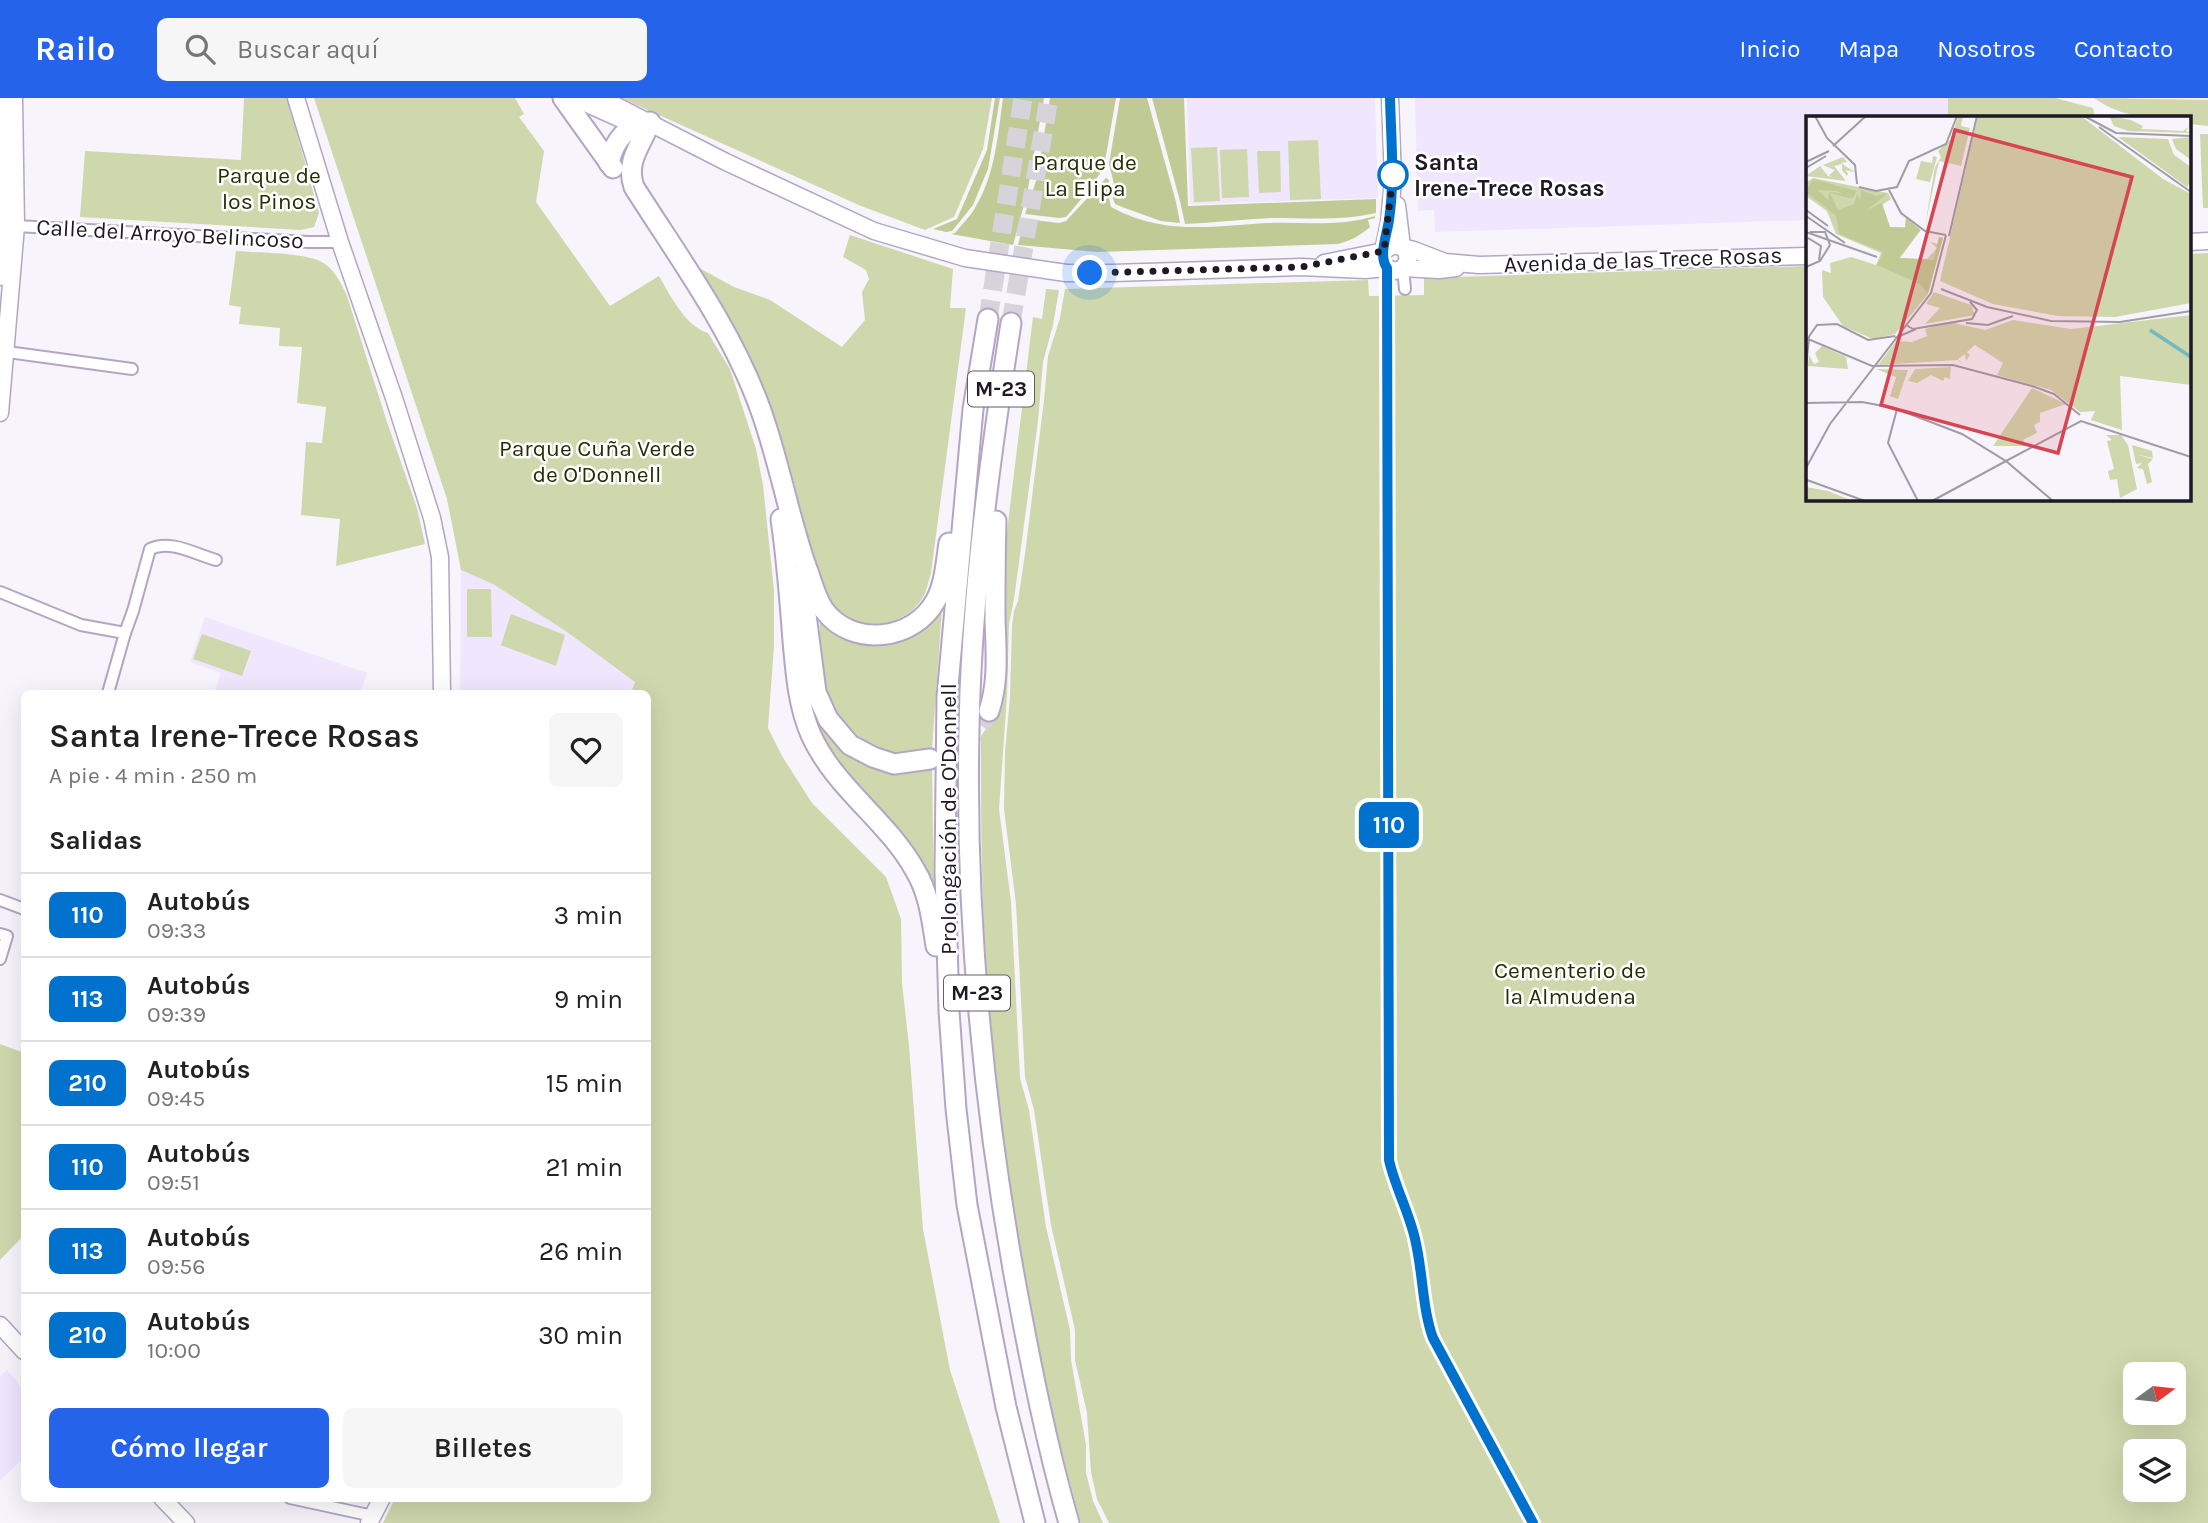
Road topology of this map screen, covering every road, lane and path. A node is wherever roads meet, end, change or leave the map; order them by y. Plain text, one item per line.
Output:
1 (2, 98) edge
2 (14, 98) edge
3 (296, 98) edge
4 (563, 98) edge
5 (573, 98) edge
6 (601, 98) edge
7 (1390, 98) edge
8 (644, 127) junction
9 (609, 163) junction
10 (1393, 181) junction
11 (6, 225) edge
12 (2208, 241) edge
13 (340, 242) junction
14 (2190, 242) edge
15 (1404, 249) junction
16 (1384, 251) junction
17 (1806, 256) edge
18 (1479, 265) junction
19 (1301, 267) junction
20 (1398, 268) junction
21 (690, 275) junction
22 (0, 277) edge
23 (1405, 289) dead end
24 (1387, 290) dead end
25 (988, 319) tunnel mouth
26 (1012, 323) tunnel mouth
27 (3, 351) edge
28 (132, 369) dead end
29 (973, 409) junction
30 (0, 413) edge
31 (773, 448) junction
32 (992, 455) junction
33 (794, 530) junction
34 (216, 560) dead end
35 (0, 592) edge
36 (125, 633) junction
37 (109, 690) edge
38 (442, 690) edge
39 (989, 711) tunnel mouth
40 (930, 760) tunnel mouth
41 (0, 900) edge
42 (21, 908) edge
43 (0, 934) edge
44 (0, 959) edge
45 (949, 1011) junction
46 (0, 1325) edge
47 (21, 1348) edge
48 (166, 1502) edge
49 (305, 1502) edge
50 (380, 1502) edge
51 (371, 1520) edge
52 (186, 1523) edge
53 (1035, 1523) edge
54 (1069, 1523) edge

1 - 11 street
2 - 11 street
3 - 13 street
4 - 9 highway
5 - 8 street
6 - 8 street
7 - 10 street
8 - 9 highway
8 - 19 street, Avenida de las Trece Rosas
8 - 21 highway
9 - 21 highway
10 - 15 street
10 - 16 street
11 - 13 street, Calle del Arroyo Belincoso
11 - 22 street
11 - 27 street
12 - 14 street
13 - 38 street
15 - 16 street, Avenida de las Trece Rosas
15 - 18 street, Avenida de las Trece Rosas
15 - 20 street
16 - 19 street, Avenida de las Trece Rosas
16 - 20 street
17 - 18 street, Avenida de las Trece Rosas
18 - 20 street, Avenida de las Trece Rosas
19 - 20 street, Avenida de las Trece Rosas
20 - 23 street
20 - 24 street
21 - 31 highway
25 - 29 highway, Prolongación de O'Donnell / M-23
26 - 32 highway, Prolongación de O'Donnell / M-23
27 - 28 street
27 - 30 street
29 - 33 highway
29 - 45 highway, Prolongación de O'Donnell / M-23
31 - 33 highway
31 - 45 highway
32 - 39 highway
32 - 54 highway, Prolongación de O'Donnell / M-23
33 - 40 highway
34 - 36 street
35 - 36 street
36 - 37 street
41 - 42 street
43 - 44 street
45 - 53 highway, Prolongación de O'Donnell / M-23
46 - 47 street
48 - 52 street
49 - 51 street
50 - 51 street

